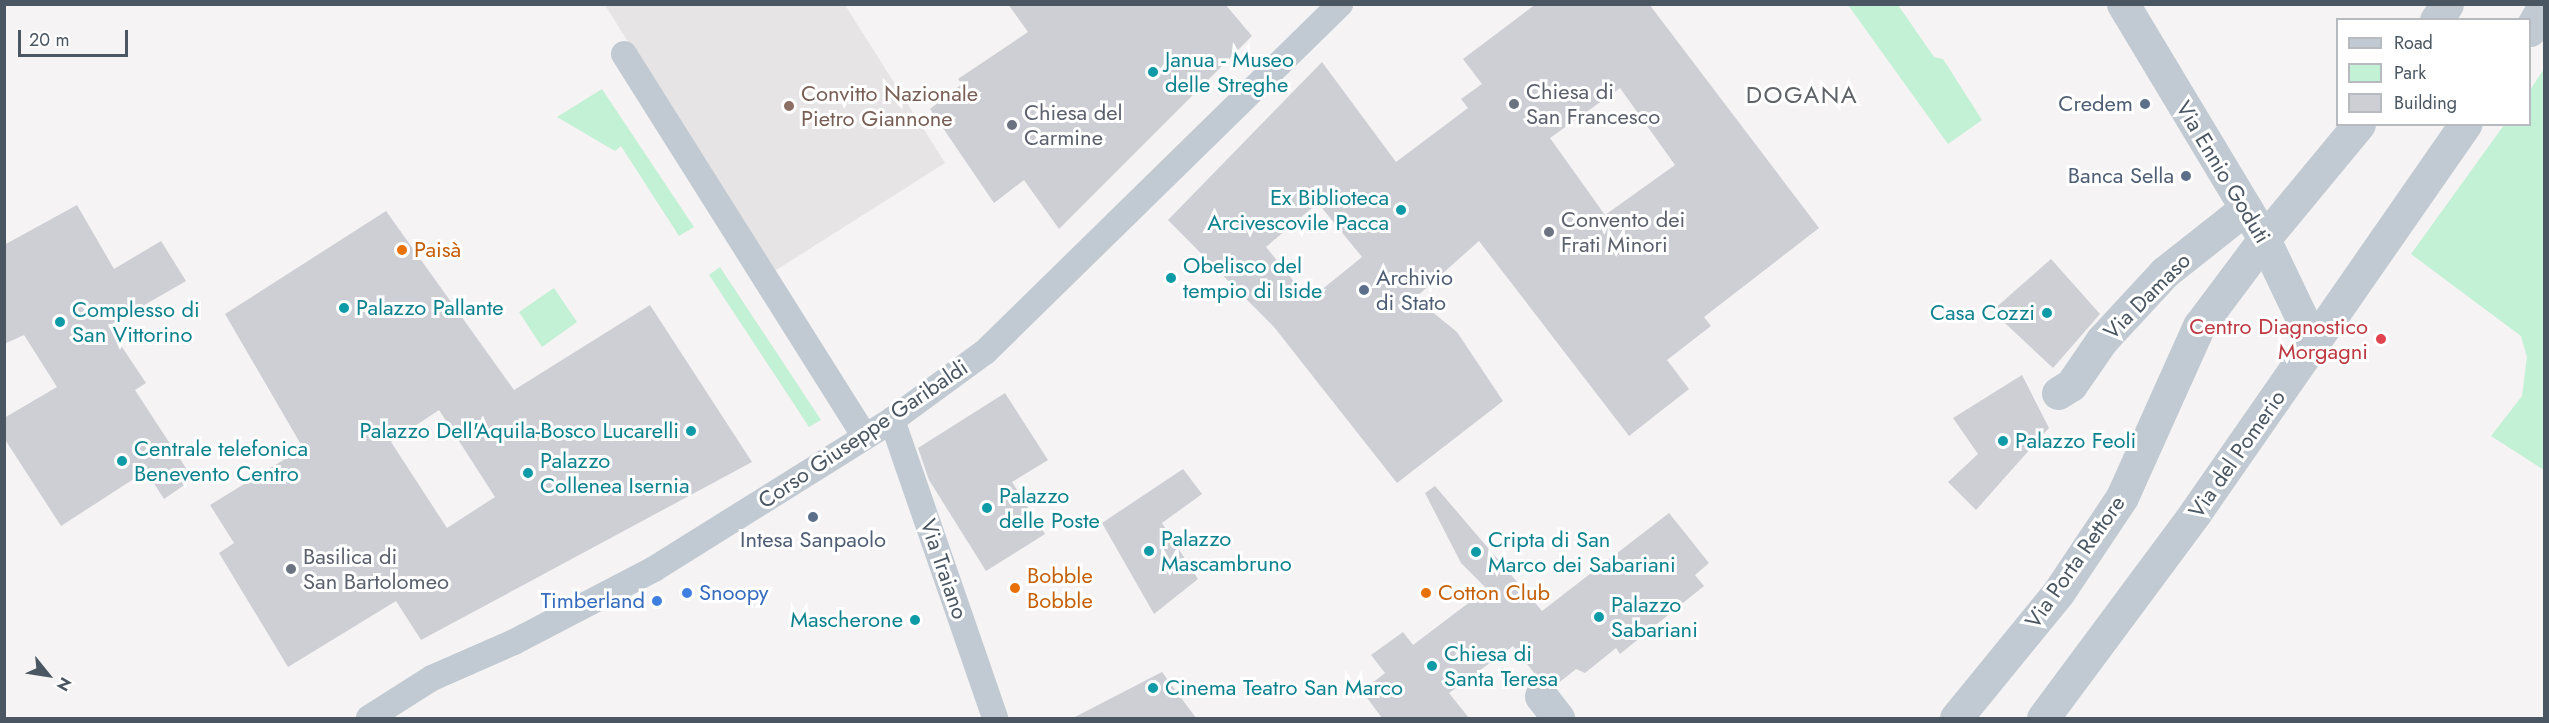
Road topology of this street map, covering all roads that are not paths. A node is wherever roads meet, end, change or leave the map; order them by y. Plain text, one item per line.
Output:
1 (1340, 4) edge
2 (2122, 4) edge
3 (2447, 4) edge
4 (2544, 6) edge
5 (2437, 18) edge
6 (2531, 27) edge
7 (624, 54) dead end
8 (2357, 126) edge
9 (2464, 126) edge
10 (2246, 208) junction
11 (2264, 239) junction
12 (2314, 344) junction
13 (2058, 393) dead end
14 (892, 420) junction
15 (865, 436) junction
16 (369, 718) edge
17 (995, 718) edge
18 (1956, 718) edge
19 (2043, 718) edge

1 - 14 street, Corso Giuseppe Garibaldi
2 - 10 street, Via Ennio Goduti
3 - 5 street
4 - 6 street
7 - 15 street
8 - 11 street, Via Porta Rettore
9 - 12 street, Via del Pomerio
10 - 11 street, Via Ennio Goduti
10 - 13 street, Via Damaso
11 - 12 street, Via Ennio Goduti
11 - 18 street, Via Porta Rettore
12 - 19 street, Via del Pomerio
14 - 15 street, Corso Giuseppe Garibaldi
14 - 17 street, Via Traiano
15 - 16 street, Corso Giuseppe Garibaldi

